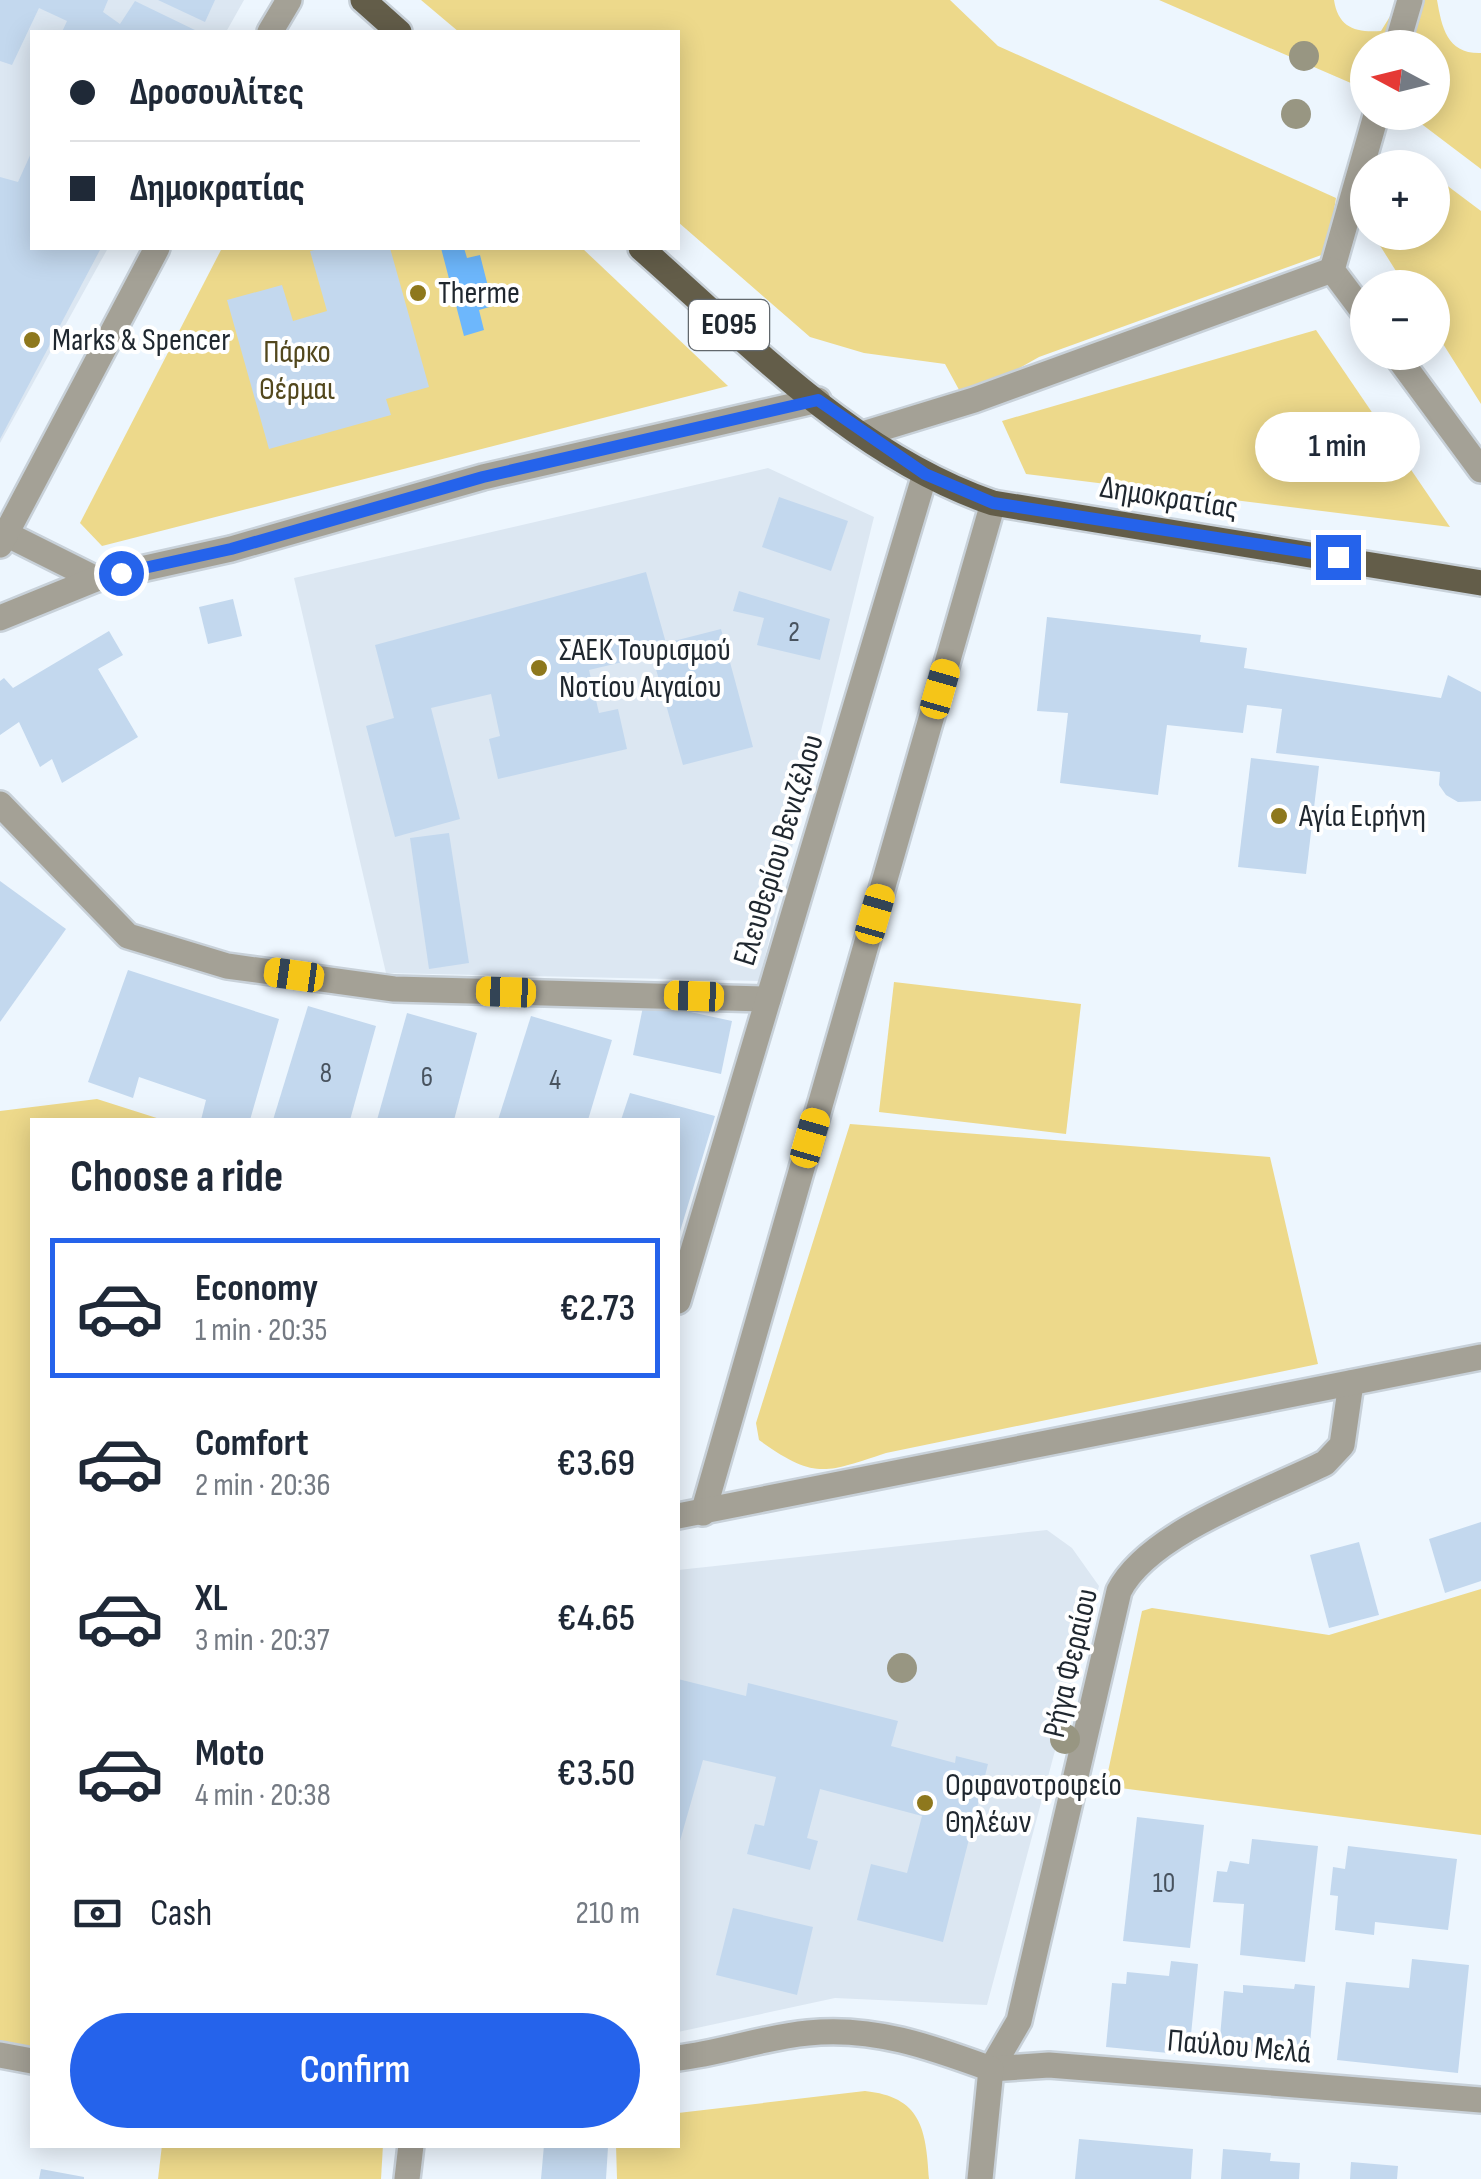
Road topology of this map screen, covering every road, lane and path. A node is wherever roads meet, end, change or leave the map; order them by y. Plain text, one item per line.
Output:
1 (289, 0) edge
2 (363, 0) edge
3 (1410, 0) edge
4 (271, 30) edge
5 (397, 30) edge
6 (1401, 30) edge
7 (1372, 130) edge
8 (156, 250) edge
9 (643, 250) edge
10 (1332, 270) junction
11 (1350, 294) edge
12 (1407, 370) edge
13 (818, 400) junction
14 (863, 434) junction
15 (1481, 470) edge
16 (925, 474) junction
17 (993, 503) junction
18 (2, 536) edge
19 (96, 579) junction
20 (1481, 583) edge
21 (0, 618) edge
22 (0, 804) edge
23 (768, 998) junction
24 (680, 1294) edge
25 (1481, 1357) edge
26 (1351, 1383) junction
27 (690, 1514) edge
28 (0, 2055) edge
29 (680, 2058) edge
30 (30, 2061) edge
31 (991, 2069) junction
32 (1481, 2100) edge
33 (411, 2148) edge
34 (407, 2179) edge
35 (980, 2179) edge

1 - 4 street
2 - 5 main road
3 - 6 street
7 - 10 street
8 - 18 street
9 - 13 main road, ΕΟ95
10 - 11 street
10 - 14 street
12 - 15 street
13 - 14 main road, ΕΟ95
13 - 19 street
14 - 16 main road, Δημοκρατίας / ΕΟ95
16 - 17 main road, Δημοκρατίας / ΕΟ95
16 - 23 street, Ελευθερίου Βενιζέλου
17 - 20 main road, Δημοκρατίας / ΕΟ95
17 - 27 street
18 - 19 street
19 - 21 street
22 - 23 street
23 - 24 street, Ελευθερίου Βενιζέλου
25 - 26 street
26 - 27 street
26 - 31 street, Ρήγα Φεραίου
28 - 30 street
29 - 31 street
31 - 32 street, Παύλου Μελά
31 - 35 street
33 - 34 street

